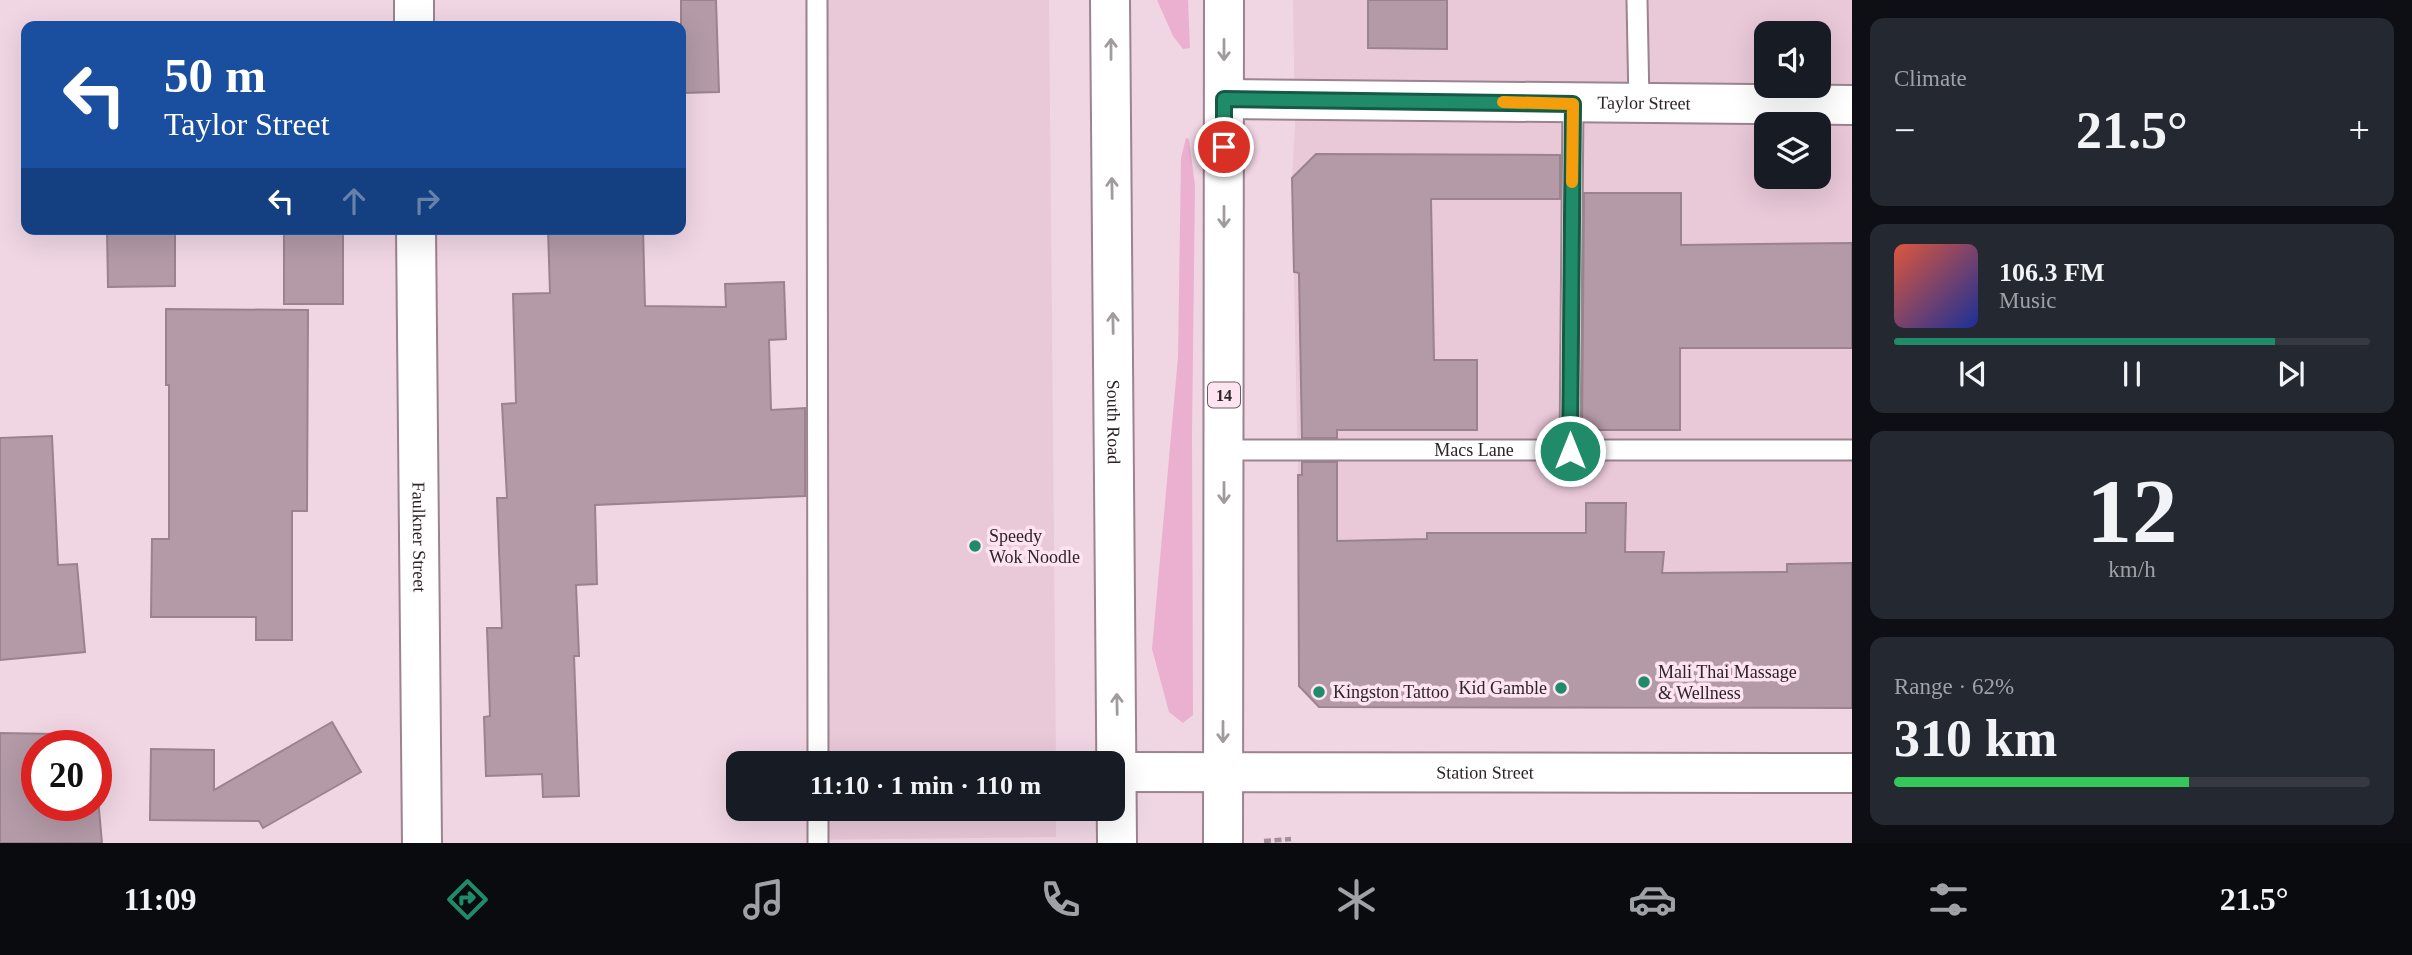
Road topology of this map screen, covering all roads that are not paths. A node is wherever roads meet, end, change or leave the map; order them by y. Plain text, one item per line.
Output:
1 (414, 0) edge
2 (817, 0) edge
3 (1110, 0) edge
4 (1224, 0) edge
5 (1637, 0) edge
6 (414, 21) edge
7 (1224, 99) junction
8 (1639, 103) junction
9 (1573, 104) junction
10 (1852, 105) edge
11 (416, 235) edge
12 (1224, 450) junction
13 (1852, 450) edge
14 (1570, 451) junction
15 (818, 751) edge
16 (1117, 751) edge
17 (1125, 772) edge
18 (1223, 773) junction
19 (1852, 773) edge
20 (818, 821) edge
21 (1117, 821) edge
22 (422, 843) edge
23 (818, 843) edge
24 (1117, 843) edge
25 (1223, 843) edge

1 - 6 main road
2 - 15 lane
16 -> 3 main road, South Road
4 -> 7 main road, 14
5 - 8 lane
7 - 9 main road, Taylor Street
7 -> 12 main road, 14
8 - 9 main road, Taylor Street
8 - 10 main road, Taylor Street
9 - 14 lane
11 - 22 main road, Faulkner Street
12 - 14 lane, Macs Lane
12 -> 18 main road, 14
13 - 14 lane, Macs Lane
17 - 18 main road, Station Street
18 - 19 main road, Station Street
18 - 25 main road, 14
20 - 23 lane
21 - 24 main road, South Road

